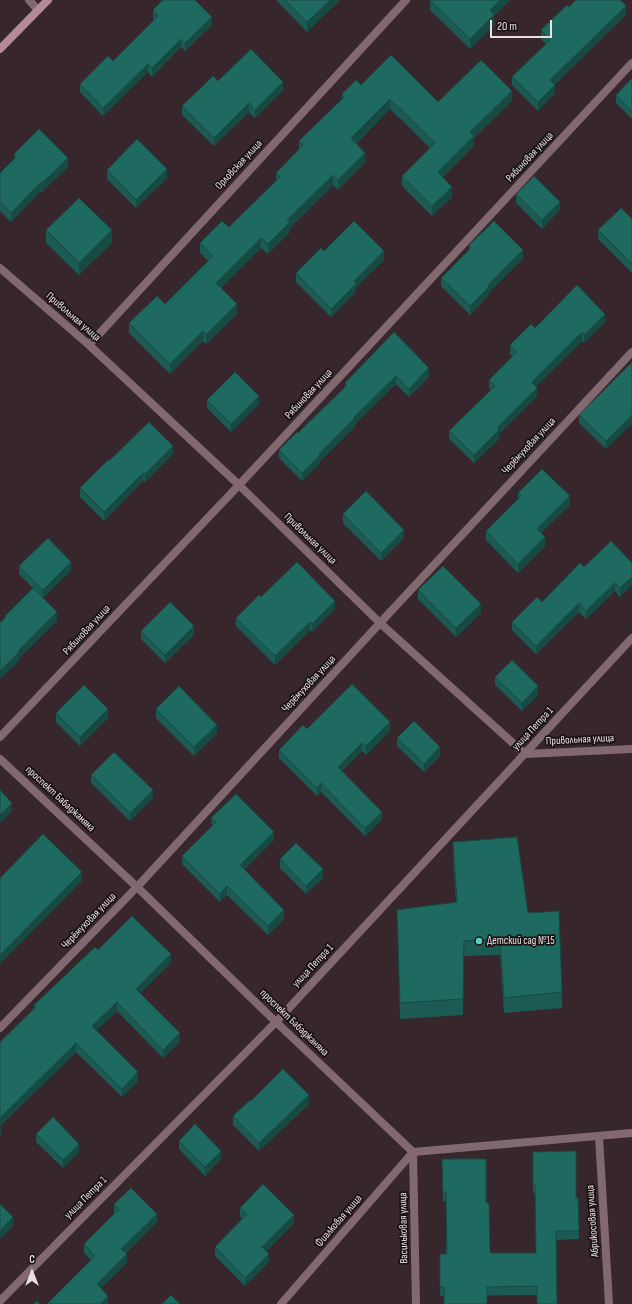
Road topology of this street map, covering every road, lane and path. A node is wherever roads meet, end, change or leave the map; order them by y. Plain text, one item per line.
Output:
1 (29, 0) edge
2 (48, 0) edge
3 (406, 0) edge
4 (38, 10) junction
5 (0, 49) edge
6 (632, 63) edge
7 (0, 268) edge
8 (89, 345) junction
9 (632, 352) edge
10 (239, 485) junction
11 (380, 623) junction
12 (632, 638) edge
13 (0, 737) edge
14 (632, 749) edge
15 (525, 754) junction
16 (0, 759) edge
17 (138, 887) junction
18 (276, 1022) junction
19 (0, 1028) edge
20 (632, 1134) edge
21 (599, 1136) junction
22 (413, 1152) junction
23 (0, 1300) edge
24 (281, 1304) edge
25 (416, 1304) edge
26 (609, 1304) edge

1 - 4 street
2 - 4 main road
3 - 8 street, Орловская улица
4 - 5 main road
6 - 10 street, Рябиновая улица
7 - 8 street, Привольная улица
8 - 10 street, Привольная улица
9 - 11 street, Черёмуховая улица
10 - 11 street, Привольная улица
10 - 13 street, Рябиновая улица
11 - 15 street, Привольная улица
11 - 17 street, Черёмуховая улица
12 - 15 street, улица Петра 1
14 - 15 street, Привольная улица
15 - 18 street, улица Петра 1
16 - 17 street, проспект Бабаджаняна
17 - 18 street, проспект Бабаджаняна
17 - 19 street, Черёмуховая улица
18 - 22 street, проспект Бабаджаняна
18 - 23 street, улица Петра 1
20 - 21 street
21 - 22 street
21 - 26 street, Абрикосовая улица
22 - 24 street, Фиалковая улица
22 - 25 street, Васильковая улица

